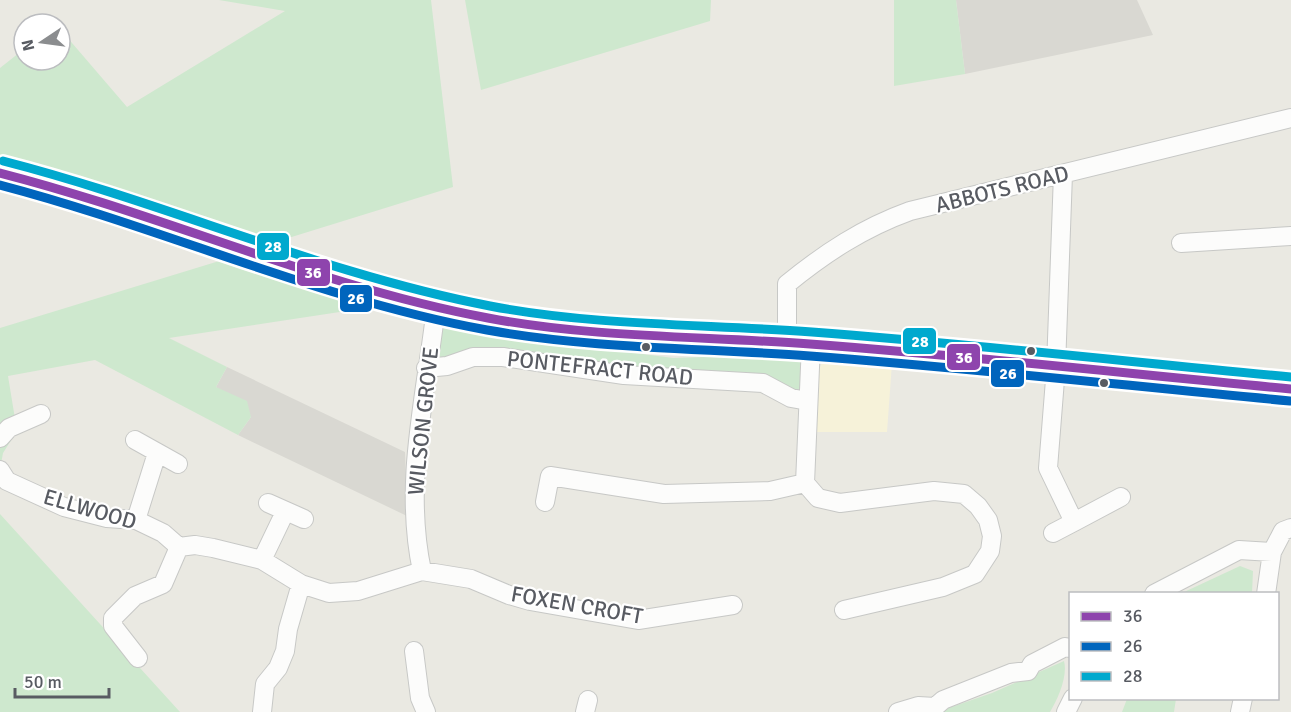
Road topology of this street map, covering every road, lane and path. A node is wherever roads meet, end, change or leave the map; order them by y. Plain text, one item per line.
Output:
1 (1291, 118) edge
2 (0, 173) edge
3 (1063, 174) junction
4 (1291, 236) edge
5 (1181, 243) dead end
6 (436, 307) junction
7 (799, 343) junction
8 (426, 368) junction
9 (1056, 368) junction
10 (1291, 389) edge
11 (808, 400) junction
12 (41, 414) dead end
13 (0, 438) edge
14 (135, 440) dead end
15 (157, 453) junction
16 (178, 464) dead end
17 (0, 470) edge
18 (805, 483) junction
19 (1121, 497) dead end
20 (545, 502) dead end
21 (268, 503) dead end
22 (285, 512) junction
23 (304, 519) dead end
24 (136, 520) junction
25 (1074, 522) junction
26 (1291, 528) edge
27 (1053, 533) dead end
28 (179, 547) junction
29 (1272, 552) junction
30 (262, 560) junction
31 (422, 571) junction
32 (301, 584) junction
33 (1158, 592) edge
34 (1266, 592) edge
35 (733, 605) dead end
36 (844, 610) dead end
37 (1069, 648) edge
38 (414, 651) dead end
39 (138, 658) dead end
40 (262, 712) edge
41 (426, 712) edge
42 (898, 712) edge

1 - 3 street, ABBOTS ROAD
2 - 6 highway, PONTEFRACT ROAD
3 - 7 street, ABBOTS ROAD
3 - 9 street
4 - 5 street
6 - 7 highway, PONTEFRACT ROAD
6 - 8 street, WILSON GROVE
7 - 9 highway, PONTEFRACT ROAD
7 - 11 street
8 - 11 street, PONTEFRACT ROAD
8 - 31 street, WILSON GROVE
9 - 10 highway, PONTEFRACT ROAD
9 - 25 street
11 - 18 street
12 - 13 street
14 - 15 street
15 - 16 street
15 - 24 street
17 - 24 street, ELLWOOD
18 - 20 street
18 - 36 street
19 - 25 street
21 - 22 street
22 - 23 street
22 - 30 street
24 - 28 street, ELLWOOD
25 - 27 street
26 - 29 street
28 - 30 street
28 - 39 street
29 - 33 street
29 - 34 street
30 - 32 street
31 - 32 street
31 - 35 street, FOXEN CROFT
32 - 40 street
37 - 42 street
38 - 41 street

